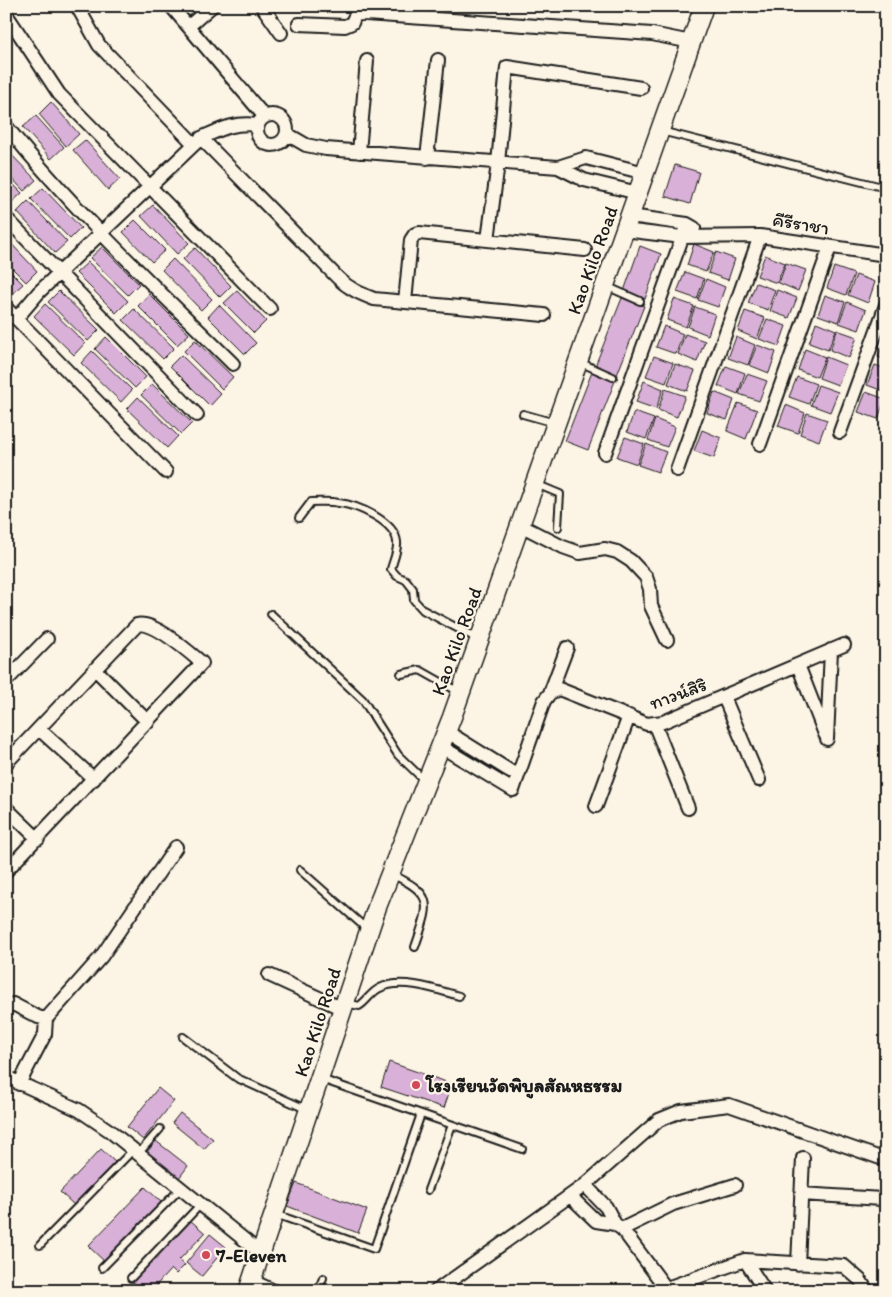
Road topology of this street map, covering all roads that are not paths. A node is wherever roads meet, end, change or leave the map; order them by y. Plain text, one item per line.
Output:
1 (77, 6) edge
2 (171, 6) edge
3 (212, 6) edge
4 (262, 6) edge
5 (704, 6) edge
6 (6, 14) edge
7 (299, 24) dead end
8 (189, 26) junction
9 (281, 32) dead end
10 (691, 42) junction
11 (438, 60) dead end
12 (367, 61) dead end
13 (641, 88) dead end
14 (261, 120) junction
15 (6, 126) edge
16 (660, 131) junction
17 (287, 134) junction
18 (197, 141) junction
19 (359, 152) junction
20 (427, 158) junction
21 (498, 163) junction
22 (558, 167) junction
23 (645, 173) junction
24 (150, 186) junction
25 (886, 188) edge
26 (638, 193) junction
27 (6, 218) edge
28 (627, 223) junction
29 (687, 224) junction
30 (100, 232) junction
31 (709, 235) junction
32 (760, 236) junction
33 (682, 237) junction
34 (488, 240) junction
35 (830, 247) junction
36 (585, 250) dead end
37 (886, 255) edge
38 (59, 273) junction
39 (605, 286) junction
40 (640, 301) dead end
41 (405, 302) junction
42 (886, 305) edge
43 (6, 308) edge
44 (270, 309) dead end
45 (544, 315) dead end
46 (16, 319) junction
47 (578, 362) junction
48 (233, 364) dead end
49 (613, 377) dead end
50 (523, 414) dead end
51 (197, 415) dead end
52 (556, 423) junction
53 (840, 432) dead end
54 (760, 444) dead end
55 (605, 453) dead end
56 (677, 470) dead end
57 (166, 472) dead end
58 (535, 483) junction
59 (299, 518) dead end
60 (520, 526) junction
61 (558, 527) dead end
62 (271, 614) dead end
63 (47, 639) dead end
64 (479, 640) junction
65 (667, 640) dead end
66 (844, 645) dead end
67 (567, 648) dead end
68 (831, 650) junction
69 (798, 665) junction
70 (95, 669) junction
71 (401, 674) dead end
72 (6, 681) edge
73 (460, 692) junction
74 (550, 693) junction
75 (724, 696) junction
76 (629, 716) junction
77 (148, 722) junction
78 (654, 723) junction
79 (39, 729) junction
80 (443, 738) junction
81 (6, 763) edge
82 (518, 776) junction
83 (94, 779) junction
84 (759, 780) dead end
85 (426, 781) junction
86 (596, 806) dead end
87 (6, 808) edge
88 (688, 808) dead end
89 (38, 839) junction
90 (176, 847) dead end
91 (300, 870) dead end
92 (6, 871) edge
93 (390, 874) junction
94 (369, 931) junction
95 (414, 947) dead end
96 (269, 975) dead end
97 (459, 996) dead end
98 (6, 1006) edge
99 (344, 1006) junction
100 (46, 1019) junction
101 (183, 1037) dead end
102 (6, 1077) edge
103 (320, 1079) junction
104 (20, 1084) junction
105 (310, 1110) junction
106 (421, 1114) junction
107 (452, 1125) junction
108 (160, 1129) dead end
109 (522, 1149) dead end
110 (136, 1152) junction
111 (803, 1158) dead end
112 (886, 1160) edge
113 (585, 1185) junction
114 (735, 1185) dead end
115 (180, 1189) junction
116 (428, 1190) dead end
117 (801, 1194) junction
118 (570, 1196) junction
119 (886, 1204) edge
120 (200, 1205) junction
121 (275, 1214) junction
122 (618, 1227) junction
123 (40, 1245) dead end
124 (262, 1254) junction
125 (745, 1260) junction
126 (798, 1264) junction
127 (102, 1268) dead end
128 (131, 1278) dead end
129 (323, 1278) dead end
130 (250, 1286) edge
131 (667, 1290) edge
132 (274, 1291) edge
133 (318, 1291) edge
134 (436, 1291) edge
135 (765, 1291) edge
136 (867, 1291) edge

1 - 18 street
2 - 8 street
3 - 8 street
4 - 9 street
5 - 10 main road, Kao Kilo Road
6 - 24 street
7 - 10 street
8 - 14 street
10 - 16 main road, Kao Kilo Road
11 - 20 street
12 - 19 street
13 - 21 street
14 - 17 street
14 - 17 street
14 - 18 street
15 - 30 street
16 - 23 main road, Kao Kilo Road
16 - 25 lane
17 - 19 street
18 - 24 street
18 - 41 street
19 - 20 street
20 - 21 street
21 - 22 street
21 - 34 street
22 - 23 street
22 - 26 street
23 - 26 main road, Kao Kilo Road
24 - 30 street
24 - 44 street
26 - 28 main road, Kao Kilo Road
27 - 38 street
28 - 29 street, คีรีราชา
28 - 33 street, คีรีราชา
28 - 39 main road, Kao Kilo Road
29 - 31 street, คีรีราชา
29 - 33 street
30 - 38 street
30 - 48 street
31 - 32 street, คีรีราชา
31 - 33 street, คีรีราชา
32 - 35 street, คีรีราชา
32 - 56 street
33 - 55 street
34 - 36 street
34 - 41 street
35 - 37 street, คีรีราชา
35 - 54 street
38 - 46 street
38 - 51 street
39 - 40 lane
39 - 47 main road, Kao Kilo Road
41 - 45 street
42 - 53 street
43 - 46 street
46 - 57 street
47 - 49 lane
47 - 52 main road, Kao Kilo Road
50 - 52 lane
52 - 58 main road, Kao Kilo Road
58 - 60 main road, Kao Kilo Road
58 - 61 lane
59 - 64 lane
60 - 64 main road, Kao Kilo Road
60 - 65 street
62 - 85 lane
63 - 72 street
64 - 73 main road, Kao Kilo Road
66 - 68 street, ทาวน์สิริ
67 - 74 street
68 - 69 street, ทาวน์สิริ
68 - 69 street
69 - 75 street, ทาวน์สิริ
70 - 77 street
70 - 77 street
70 - 79 street
71 - 73 lane
73 - 80 main road, Kao Kilo Road
74 - 76 street, ทาวน์สิริ
74 - 82 street
75 - 78 street, ทาวน์สิริ
75 - 84 street
76 - 78 street, ทาวน์สิริ
76 - 86 street
77 - 83 street
78 - 88 street
79 - 81 street
79 - 83 street
80 - 82 street
80 - 82 street
80 - 85 main road, Kao Kilo Road
83 - 89 street
85 - 93 main road, Kao Kilo Road
87 - 89 street
89 - 92 street
90 - 100 street
91 - 94 lane
93 - 94 main road, Kao Kilo Road
93 - 95 lane
94 - 99 main road, Kao Kilo Road
96 - 99 street
97 - 99 lane
98 - 100 street
99 - 103 main road, Kao Kilo Road
100 - 104 street
101 - 105 lane
102 - 104 street
103 - 105 main road, Kao Kilo Road
103 - 106 lane
104 - 110 street
105 - 121 main road, Kao Kilo Road
106 - 107 lane
106 - 121 lane
107 - 109 lane
107 - 116 lane
108 - 110 lane
110 - 115 street
110 - 123 lane
111 - 117 street
112 - 113 street
113 - 118 street
113 - 122 street
114 - 122 street
115 - 120 street
115 - 127 lane
117 - 119 street
117 - 126 street
118 - 122 street
118 - 134 street
120 - 124 street
120 - 128 lane
121 - 124 main road, Kao Kilo Road
122 - 131 street
124 - 130 main road, Kao Kilo Road
125 - 126 street
125 - 131 street
125 - 135 street
126 - 136 street
129 - 133 lane
130 - 132 street

